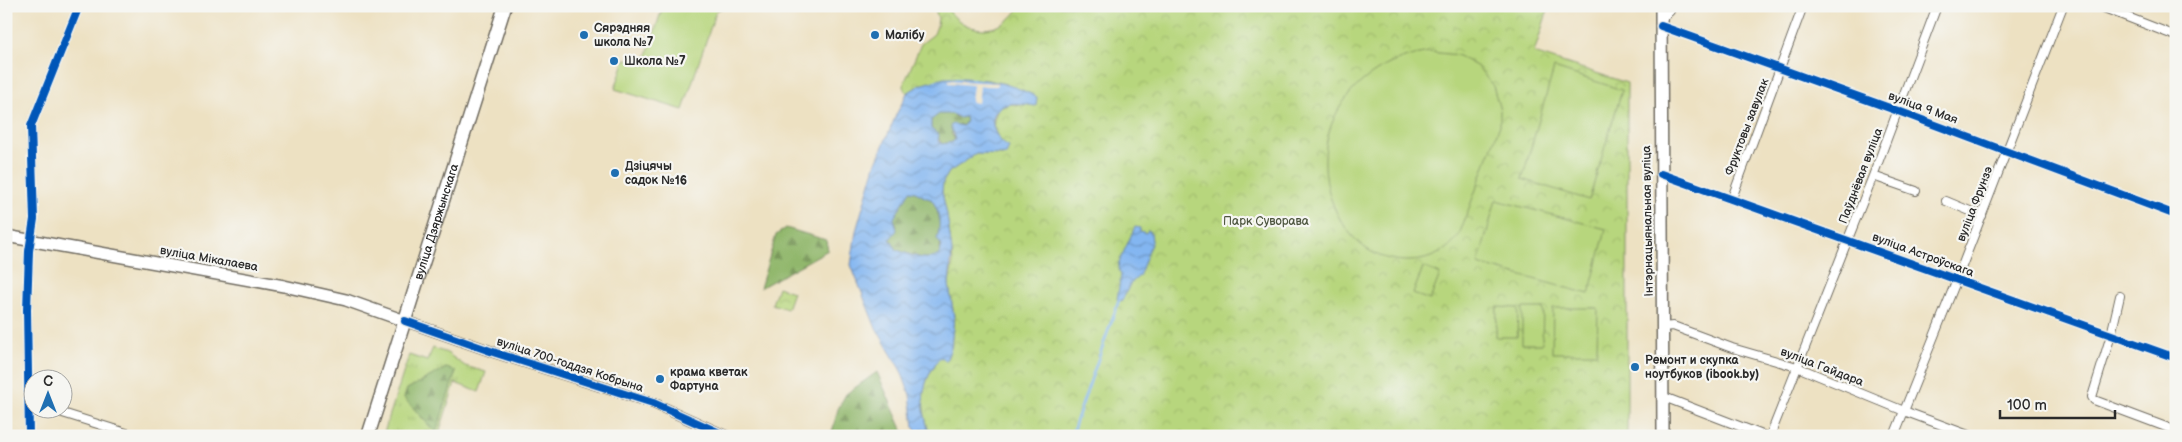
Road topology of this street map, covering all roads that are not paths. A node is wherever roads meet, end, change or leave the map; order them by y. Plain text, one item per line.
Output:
1 (79, 6) edge
2 (504, 6) edge
3 (1661, 6) edge
4 (1672, 6) edge
5 (1803, 6) edge
6 (1937, 6) edge
7 (2063, 6) edge
8 (2099, 6) edge
9 (1661, 22) junction
10 (2176, 36) edge
11 (1780, 70) junction
12 (1898, 111) junction
13 (2007, 152) junction
14 (1661, 174) junction
15 (1873, 176) junction
16 (1916, 191) dead end
17 (1732, 198) junction
18 (1946, 202) dead end
19 (2176, 214) edge
20 (1982, 216) junction
21 (6, 236) edge
22 (25, 240) junction
23 (1848, 240) junction
24 (1958, 279) junction
25 (2120, 296) dead end
26 (405, 320) junction
27 (1663, 327) junction
28 (2111, 335) junction
29 (2176, 358) edge
30 (1797, 367) junction
31 (29, 370) edge
32 (1664, 397) junction
33 (1904, 411) junction
34 (72, 416) edge
35 (29, 420) edge
36 (2174, 430) dead end
37 (29, 436) edge
38 (136, 436) edge
39 (368, 436) edge
40 (726, 436) edge
41 (1664, 436) edge
42 (1765, 436) edge
43 (1770, 436) edge
44 (1894, 436) edge
45 (1971, 436) edge

1 - 22 street
2 - 26 main road, вуліца Дзяржынскага
3 - 9 main road, Інтэрнацыянальная вуліца
4 - 9 street
5 - 11 street, Фруктовы завулак
6 - 12 street, Паўднёвая вуліца
7 - 13 street, вуліца Фрунзэ
8 - 10 street
9 - 11 street, вуліца 9 Мая
9 - 14 main road, Інтэрнацыянальная вуліца
11 - 12 street, вуліца 9 Мая
11 - 17 street, Фруктовы завулак
12 - 13 street, вуліца 9 Мая
12 - 15 street, Паўднёвая вуліца
13 - 19 street, вуліца 9 Мая
13 - 20 street, вуліца Фрунзэ
14 - 17 street, вуліца Астроўскага
14 - 27 main road, Інтэрнацыянальная вуліца
15 - 16 street
15 - 23 street, Паўднёвая вуліца
17 - 23 street, вуліца Астроўскага
18 - 20 street
20 - 24 street, вуліца Фрунзэ
21 - 22 main road, вуліца Мікалаева
22 - 26 main road, вуліца Мікалаева
22 - 31 street
23 - 24 street, вуліца Астроўскага
23 - 30 street, Паўднёвая вуліца
24 - 28 street, вуліца Астроўскага
24 - 33 street, вуліца Фрунзэ
25 - 28 street
26 - 39 main road, вуліца Дзяржынскага
26 - 40 street, вуліца 700-годдзя Кобрына
27 - 30 street, вуліца Гайдара
27 - 32 main road, Інтэрнацыянальная вуліца
28 - 29 street, вуліца Астроўскага
28 - 36 street
30 - 33 street, вуліца Гайдара
30 - 43 street, Паўднёвая вуліца
32 - 41 main road, Інтэрнацыянальная вуліца
32 - 42 street
33 - 44 street, вуліца Фрунзэ
33 - 45 street, вуліца Гайдара
34 - 38 street
35 - 37 street

